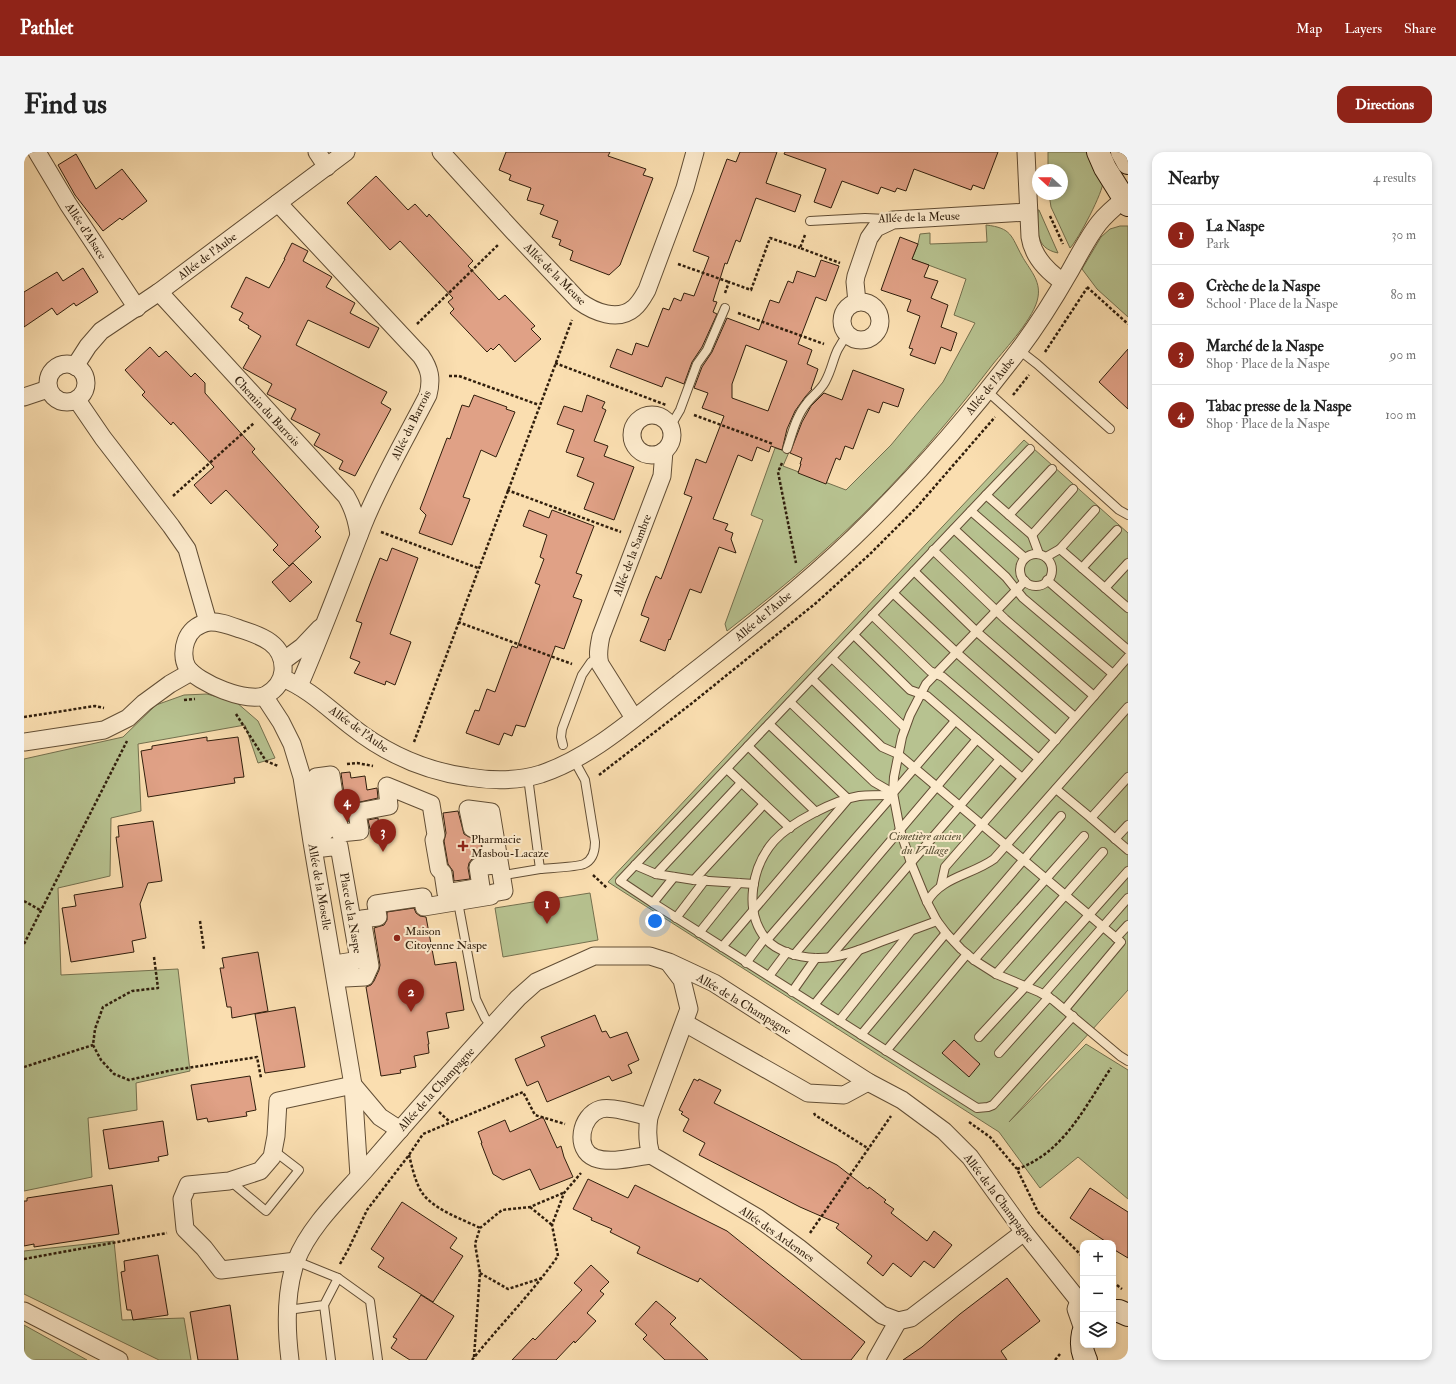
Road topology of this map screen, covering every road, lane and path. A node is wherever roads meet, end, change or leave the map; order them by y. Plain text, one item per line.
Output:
1 (37, 152) edge
2 (317, 152) edge
3 (346, 152) edge
4 (441, 152) edge
5 (695, 152) edge
6 (1026, 152) edge
7 (1098, 152) edge
8 (1122, 152) edge
9 (1128, 163) edge
10 (327, 167) junction
11 (1127, 201) edge
12 (278, 203) junction
13 (1028, 212) junction
14 (893, 220) junction
15 (810, 221) joint
16 (513, 231) junction
17 (800, 248) junction
18 (659, 257) junction
19 (857, 269) junction
20 (729, 282) junction
21 (1063, 282) junction
22 (1088, 288) dead end
23 (159, 292) junction
24 (579, 301) junction
25 (857, 302) junction
26 (137, 308) junction
27 (725, 308) junction
28 (848, 335) junction
29 (403, 336) junction
30 (837, 348) junction
31 (1019, 350) junction
32 (554, 363) junction
33 (1037, 364) junction
34 (76, 367) junction
35 (431, 376) junction
36 (48, 389) junction
37 (987, 391) junction
38 (24, 397) edge
39 (77, 400) junction
40 (539, 405) junction
41 (1004, 406) junction
42 (680, 410) junction
43 (267, 411) junction
44 (670, 427) junction
45 (1110, 429) dead end
46 (1030, 448) dead end
47 (787, 449) junction
48 (664, 451) junction
49 (1052, 469) dead end
50 (1073, 489) dead end
51 (507, 490) junction
52 (986, 495) junction
53 (158, 510) junction
54 (1095, 510) dead end
55 (971, 511) junction
56 (1009, 515) junction
57 (1128, 515) edge
58 (954, 529) junction
59 (1117, 530) dead end
60 (361, 531) junction
61 (1032, 535) junction
62 (639, 539) junction
63 (1060, 549) junction
64 (933, 550) junction
65 (1043, 556) junction
66 (1025, 558) junction
67 (1128, 563) edge
68 (478, 568) junction
69 (1082, 568) junction
70 (914, 571) junction
71 (1047, 580) junction
72 (1025, 582) junction
73 (800, 586) junction
74 (1105, 588) junction
75 (1017, 590) junction
76 (893, 593) junction
77 (1128, 608) edge
78 (997, 611) junction
79 (872, 615) junction
80 (327, 621) junction
81 (208, 622) junction
82 (458, 622) junction
83 (977, 632) junction
84 (854, 635) junction
85 (1128, 650) edge
86 (957, 653) junction
87 (1128, 657) edge
88 (832, 658) junction
89 (592, 664) junction
90 (283, 669) junction
91 (191, 672) junction
92 (936, 674) junction
93 (1113, 674) junction
94 (812, 679) junction
95 (299, 686) junction
96 (920, 694) junction
97 (264, 696) junction
98 (1094, 696) junction
99 (198, 699) dead end
100 (182, 700) dead end
101 (790, 702) junction
102 (1128, 707) edge
103 (234, 712) dead end
104 (1076, 717) junction
105 (634, 718) junction
106 (955, 721) junction
107 (769, 724) junction
108 (905, 728) junction
109 (130, 736) dead end
110 (977, 740) junction
111 (1056, 740) junction
112 (24, 742) edge
113 (563, 745) dead end
114 (412, 746) dead end
115 (748, 746) junction
116 (898, 754) junction
117 (1000, 759) junction
118 (1039, 759) junction
119 (574, 760) junction
120 (342, 764) dead end
121 (914, 768) junction
122 (378, 769) dead end
123 (727, 769) junction
124 (302, 777) junction
125 (528, 777) junction
126 (1128, 777) edge
127 (1022, 778) junction
128 (585, 780) junction
129 (741, 783) junction
130 (936, 787) junction
131 (1056, 789) junction
132 (893, 794) junction
133 (848, 799) junction
134 (764, 804) junction
135 (959, 806) junction
136 (816, 812) junction
137 (1061, 816) dead end
138 (1091, 818) junction
139 (1128, 824) edge
140 (982, 825) junction
141 (790, 828) junction
142 (900, 830) junction
143 (1084, 836) dead end
144 (1115, 839) junction
145 (1006, 845) junction
146 (1128, 850) edge
147 (1103, 852) dead end
148 (1023, 860) junction
149 (911, 863) junction
150 (635, 865) junction
151 (540, 869) junction
152 (1128, 871) edge
153 (656, 874) junction
154 (504, 876) dead end
155 (674, 877) junction
156 (1046, 879) junction
157 (694, 880) junction
158 (705, 880) junction
159 (739, 883) junction
160 (754, 884) junction
161 (941, 885) junction
162 (1065, 895) junction
163 (24, 901) edge
164 (1127, 901) edge
165 (458, 902) junction
166 (927, 902) junction
167 (653, 903) junction
168 (40, 910) junction
169 (753, 912) junction
170 (1089, 915) junction
171 (676, 918) junction
172 (200, 921) dead end
173 (937, 921) junction
174 (1128, 925) edge
175 (1102, 927) junction
176 (912, 930) junction
177 (699, 933) junction
178 (946, 933) junction
179 (766, 939) junction
180 (1119, 940) junction
181 (954, 941) junction
182 (24, 944) edge
183 (722, 947) junction
184 (1128, 948) edge
185 (204, 950) dead end
186 (859, 950) junction
187 (790, 954) junction
188 (967, 954) junction
189 (154, 956) dead end
190 (830, 957) junction
191 (816, 958) junction
192 (974, 960) junction
193 (669, 962) junction
194 (746, 962) junction
195 (996, 974) junction
196 (768, 976) junction
197 (1026, 986) junction
198 (792, 992) junction
199 (1047, 996) junction
200 (814, 1006) junction
201 (1065, 1009) junction
202 (1073, 1016) junction
203 (838, 1021) junction
204 (685, 1023) junction
205 (492, 1026) junction
206 (861, 1035) junction
207 (979, 1037) dead end
208 (93, 1045) junction
209 (886, 1051) junction
210 (999, 1053) dead end
211 (1120, 1056) junction
212 (1128, 1061) edge
213 (24, 1067) edge
214 (261, 1078) dead end
215 (868, 1082) junction
216 (353, 1085) junction
217 (808, 1093) junction
218 (902, 1100) junction
219 (649, 1117) junction
220 (583, 1129) junction
221 (400, 1130) junction
222 (869, 1149) junction
223 (273, 1150) junction
224 (409, 1155) junction
225 (651, 1155) junction
226 (594, 1157) junction
227 (1017, 1169) dead end
228 (359, 1176) junction
229 (229, 1180) junction
230 (564, 1192) junction
231 (530, 1207) junction
232 (552, 1225) junction
233 (480, 1228) junction
234 (185, 1229) junction
235 (1024, 1232) junction
236 (799, 1248) junction
237 (24, 1259) edge
238 (296, 1261) junction
239 (480, 1273) junction
240 (335, 1277) junction
241 (543, 1278) junction
242 (1080, 1300) edge
243 (1080, 1303) edge
244 (324, 1305) junction
245 (288, 1310) junction
246 (24, 1311) edge
247 (1116, 1311) edge
248 (1128, 1315) edge
249 (1080, 1320) edge
250 (898, 1321) junction
251 (288, 1357) edge
252 (473, 1359) edge
253 (119, 1360) edge
254 (331, 1360) edge
255 (378, 1360) edge
256 (876, 1360) edge

1 - 26 street, Allée d'Alsace
2 - 10 street
3 - 10 street, Allée de l'Aube
4 - 16 street, Allée de la Meuse
5 - 18 street, Allée de la Meuse
6 - 13 street
7 - 11 street
8 - 9 street
10 - 12 street, Allée de l'Aube
11 - 21 street, Allée de l'Aube
12 - 23 street, Allée de l'Aube
12 - 29 street, Allée du Barrois
13 - 14 street, Allée de la Meuse
13 - 21 street
14 - 15 lane, Allée de la Meuse
14 - 19 street
15 - 17 path
16 - 24 street, Allée de la Meuse
16 - 29 path
17 - 19 path
17 - 20 path
18 - 20 path
18 - 24 street, Allée de la Meuse
19 - 25 street
20 - 27 path
21 - 31 street, Allée de l'Aube
22 - 33 path
23 - 26 street, Allée de l'Aube
23 - 43 street, Chemin du Barrois
24 - 32 path
25 - 28 street
25 - 28 street
26 - 34 street, Allée de l'Aube
27 - 30 path
27 - 42 lane, Allée de la Sambre
28 - 30 lane
29 - 35 street, Allée du Barrois
30 - 47 lane
31 - 33 lane
31 - 37 street, Allée de l'Aube
32 - 40 path
32 - 42 path
33 - 41 path
33 - 45 lane
34 - 36 street
34 - 39 street
35 - 40 path
35 - 60 street, Allée du Barrois
36 - 38 street
36 - 39 street
37 - 41 lane
37 - 73 street, Allée de l'Aube
39 - 53 street
40 - 51 path
41 - 57 lane
41 - 128 path
42 - 44 lane, Allée de la Sambre
42 - 47 path
43 - 53 path
43 - 60 street, Chemin du Barrois
44 - 48 street, Allée de la Sambre
44 - 48 street
46 - 52 lane
47 - 73 path
48 - 62 street, Allée de la Sambre
49 - 56 lane
50 - 61 lane
51 - 62 path
51 - 68 path
52 - 55 lane
52 - 56 lane
53 - 81 street
54 - 63 lane
55 - 58 lane
55 - 66 lane
56 - 61 lane
58 - 64 lane
58 - 75 lane
59 - 69 lane
60 - 68 path
60 - 80 street, Allée du Barrois
61 - 65 lane
62 - 89 street, Allée de la Sambre
63 - 65 lane
63 - 69 lane
64 - 70 lane
64 - 78 lane
65 - 66 lane
65 - 71 lane
66 - 72 lane
67 - 74 lane
68 - 82 path
69 - 74 lane
70 - 76 lane
70 - 83 lane
71 - 72 lane
71 - 85 lane
72 - 75 lane
73 - 105 street, Allée de l'Aube
74 - 77 lane
75 - 78 lane
75 - 93 lane
76 - 79 lane
76 - 86 lane
78 - 83 lane
78 - 98 lane
79 - 84 lane
79 - 92 lane
80 - 90 street, Allée du Barrois
80 - 95 street, Allée du Barrois
81 - 90 street
81 - 91 street
82 - 89 path
82 - 114 path
83 - 86 lane
83 - 104 lane
84 - 88 lane
84 - 96 lane
86 - 92 lane
86 - 111 lane
87 - 93 lane
88 - 94 lane
88 - 108 lane
89 - 105 street
89 - 113 lane, Allée de la Sambre
90 - 95 street, Allée de l'Aube
90 - 97 street
91 - 97 street
91 - 112 street
92 - 96 lane
92 - 118 lane
93 - 98 lane
94 - 101 lane
94 - 116 lane
95 - 125 street, Allée de l'Aube
96 - 106 lane
96 - 108 lane
97 - 124 street, Allée de la Moselle
98 - 104 lane
99 - 100 path
101 - 107 lane
101 - 132 lane
102 - 131 lane
103 - 124 path
104 - 111 lane
105 - 119 street, Allée de l'Aube
106 - 110 lane
106 - 121 lane
107 - 115 lane
107 - 133 lane
108 - 116 lane
109 - 168 path
110 - 117 lane
110 - 130 lane
111 - 118 lane
115 - 123 lane
115 - 136 lane
116 - 121 lane
116 - 132 lane
117 - 127 lane
117 - 135 lane
118 - 127 lane
119 - 125 street, Allée de l'Aube
119 - 128 lane
120 - 122 path
121 - 130 lane
121 - 132 lane
123 - 129 lane
123 - 150 lane
124 - 216 street, Allée de la Moselle
125 - 151 lane
126 - 138 lane
127 - 140 lane
128 - 151 lane
129 - 134 lane
129 - 153 lane
130 - 135 lane
130 - 142 lane
131 - 138 lane
131 - 145 lane
132 - 133 lane
132 - 142 lane
132 - 179 lane
133 - 136 lane
133 - 169 lane
134 - 141 lane
134 - 157 lane
135 - 140 lane
135 - 149 lane
136 - 141 lane
137 - 148 lane
138 - 144 lane
139 - 144 lane
140 - 145 lane
140 - 161 lane
141 - 160 lane
142 - 149 lane
142 - 187 lane
143 - 156 lane
144 - 146 lane
145 - 148 lane
145 - 161 lane
147 - 162 lane
148 - 156 lane
148 - 181 lane
149 - 166 lane
149 - 190 lane
150 - 153 lane
150 - 167 lane
151 - 154 lane
152 - 170 lane
153 - 155 lane
155 - 157 lane
155 - 167 lane
156 - 162 lane
156 - 192 lane
157 - 158 lane
158 - 159 lane
158 - 171 lane
159 - 160 lane
159 - 177 lane
160 - 169 lane
161 - 166 lane
162 - 170 lane
162 - 195 lane
163 - 168 path
164 - 175 lane
165 - 165 street, Place de la Naspe
165 - 205 lane
166 - 173 lane
167 - 171 lane
168 - 182 path
169 - 179 lane
169 - 183 lane
170 - 175 lane
170 - 197 lane
171 - 177 lane
172 - 185 path
173 - 176 lane
173 - 178 lane
174 - 180 lane
175 - 180 lane
175 - 199 lane
176 - 186 lane
176 - 203 lane
177 - 183 lane
178 - 181 lane
178 - 206 lane
179 - 187 lane
179 - 194 lane
180 - 184 lane
180 - 201 lane
181 - 188 lane
183 - 194 lane
186 - 190 lane
186 - 200 lane
187 - 191 lane
187 - 196 lane
188 - 192 lane
188 - 209 lane
189 - 208 path
190 - 191 lane
191 - 198 lane
192 - 195 lane
193 - 204 street
193 - 205 street, Allée de la Champagne
193 - 215 street, Allée de la Champagne
194 - 196 lane
195 - 197 lane
196 - 198 lane
197 - 199 lane
197 - 207 lane
198 - 200 lane
199 - 201 lane
199 - 210 lane
200 - 203 lane
201 - 202 lane
202 - 209 lane
202 - 211 lane
203 - 206 lane
204 - 217 street
204 - 219 street
205 - 221 street, Allée de la Champagne
206 - 209 lane
208 - 213 path
208 - 214 path
211 - 212 lane
211 - 227 path
215 - 217 street
215 - 218 street, Allée de la Champagne
216 - 221 street, Allée de la Moselle
216 - 223 street
216 - 228 street, Allée de la Moselle
217 - 222 path
218 - 222 path
218 - 235 street, Allée de la Champagne
219 - 220 street
219 - 225 street
220 - 224 path
220 - 226 street
221 - 228 street, Allée de la Champagne
222 - 236 path
223 - 229 street
223 - 229 lane
224 - 233 path
224 - 240 path
225 - 226 street
225 - 236 street, Allée des Ardennes
226 - 230 path
228 - 238 street, Allée de la Champagne
229 - 234 street
230 - 231 path
230 - 232 path
231 - 232 path
231 - 233 path
232 - 241 path
233 - 239 path
234 - 237 path
234 - 238 street
235 - 242 street, Allée de la Champagne
235 - 250 street
236 - 250 street, Allée des Ardennes
238 - 240 lane
238 - 245 street, Allée de la Champagne
239 - 241 path
239 - 252 path
240 - 244 lane
240 - 255 lane
241 - 252 path
243 - 249 street, Allée de la Champagne
244 - 245 lane
244 - 254 lane
245 - 251 street, Allée de la Champagne
246 - 253 street
247 - 248 street
250 - 256 street

